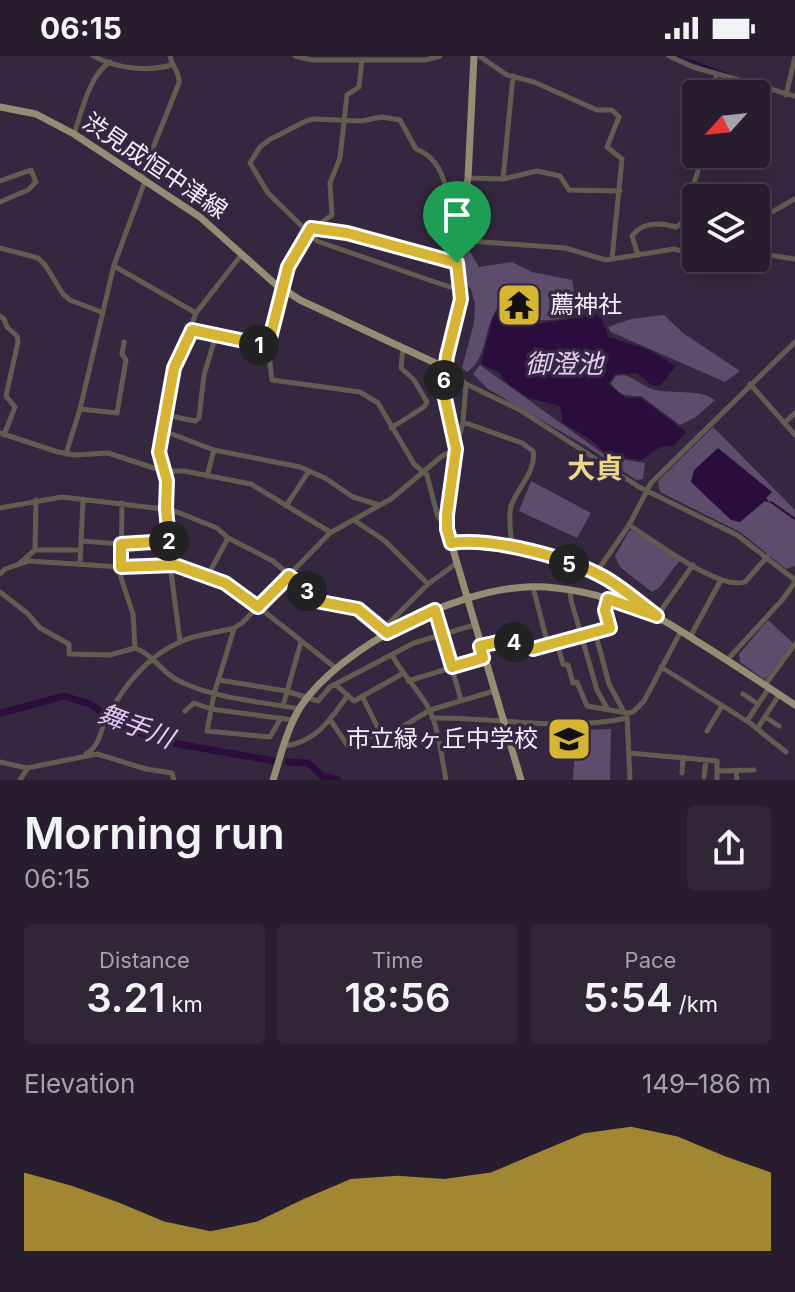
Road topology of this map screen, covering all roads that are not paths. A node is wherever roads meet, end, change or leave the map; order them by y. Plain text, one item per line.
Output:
1 (93, 56) edge
2 (170, 56) edge
3 (295, 56) edge
4 (440, 56) edge
5 (477, 56) edge
6 (669, 56) edge
7 (795, 57) edge
8 (362, 60) junction
9 (110, 62) junction
10 (172, 65) junction
11 (717, 74) junction
12 (513, 76) junction
13 (715, 80) edge
14 (786, 95) junction
15 (795, 96) edge
16 (0, 107) edge
17 (345, 121) junction
18 (74, 134) junction
19 (468, 178) junction
20 (503, 179) junction
21 (143, 180) junction
22 (0, 181) edge
23 (620, 191) junction
24 (795, 199) edge
25 (0, 202) edge
26 (464, 207) junction
27 (770, 213) edge
28 (682, 223) edge
29 (310, 230) junction
30 (456, 240) junction
31 (0, 248) edge
32 (682, 251) edge
33 (242, 254) junction
34 (638, 255) junction
35 (770, 255) edge
36 (612, 259) junction
37 (795, 259) edge
38 (457, 263) junction
39 (114, 265) junction
40 (461, 286) junction
41 (281, 288) junction
42 (101, 312) junction
43 (196, 313) junction
44 (0, 316) edge
45 (192, 330) junction
46 (216, 335) junction
47 (124, 342) dead end
48 (795, 342) edge
49 (268, 346) junction
50 (403, 348) junction
51 (446, 368) junction
52 (466, 384) junction
53 (750, 384) junction
54 (80, 409) junction
55 (795, 413) edge
56 (166, 415) junction
57 (463, 422) junction
58 (784, 423) junction
59 (391, 428) junction
60 (164, 431) junction
61 (2, 434) edge
62 (795, 435) edge
63 (456, 449) junction
64 (214, 450) junction
65 (66, 454) junction
66 (163, 471) junction
67 (309, 471) junction
68 (423, 471) junction
69 (207, 476) junction
70 (647, 490) junction
71 (83, 499) junction
72 (36, 500) junction
73 (122, 503) junction
74 (380, 505) junction
75 (286, 506) junction
76 (0, 508) edge
77 (166, 508) junction
78 (353, 520) junction
79 (629, 525) junction
80 (330, 533) junction
81 (447, 533) junction
82 (228, 538) junction
83 (81, 541) junction
84 (169, 541) junction
85 (451, 543) junction
86 (121, 544) junction
87 (512, 547) junction
88 (35, 550) junction
89 (80, 550) junction
90 (767, 557) junction
91 (457, 563) junction
92 (19, 564) junction
93 (80, 564) junction
94 (170, 564) junction
95 (693, 565) junction
96 (121, 567) junction
97 (596, 573) junction
98 (0, 574) edge
99 (289, 576) junction
100 (207, 577) junction
101 (721, 580) junction
102 (795, 581) edge
103 (428, 584) junction
104 (533, 587) junction
105 (570, 590) junction
106 (0, 592) edge
107 (608, 599) junction
108 (468, 600) junction
109 (258, 607) junction
110 (435, 610) junction
111 (657, 616) junction
112 (474, 625) junction
113 (234, 628) junction
114 (385, 631) junction
115 (681, 631) junction
116 (595, 632) junction
117 (443, 634) junction
118 (580, 636) junction
119 (690, 637) junction
120 (180, 641) junction
121 (301, 642) junction
122 (557, 643) junction
123 (795, 644) edge
124 (548, 645) junction
125 (480, 646) junction
126 (135, 648) junction
127 (392, 655) junction
128 (483, 658) junction
129 (154, 659) junction
130 (727, 660) junction
131 (452, 667) junction
132 (661, 667) junction
133 (337, 669) junction
134 (402, 674) junction
135 (219, 680) junction
136 (407, 681) junction
137 (336, 685) junction
138 (767, 686) junction
139 (286, 691) junction
140 (494, 691) junction
141 (214, 694) junction
142 (743, 694) dead end
143 (348, 695) junction
144 (779, 695) junction
145 (362, 696) junction
146 (307, 698) junction
147 (461, 700) junction
148 (758, 704) junction
149 (795, 705) edge
150 (283, 706) junction
151 (722, 706) junction
152 (607, 708) junction
153 (211, 709) junction
154 (300, 709) junction
155 (430, 710) junction
156 (185, 711) dead end
157 (626, 714) junction
158 (765, 717) junction
159 (281, 718) junction
160 (432, 718) junction
161 (293, 720) junction
162 (331, 721) junction
163 (747, 721) junction
164 (503, 723) junction
165 (779, 726) dead end
166 (757, 729) junction
167 (707, 731) dead end
168 (379, 733) junction
169 (284, 746) junction
170 (786, 752) dead end
171 (629, 753) junction
172 (86, 754) junction
173 (683, 757) junction
174 (706, 760) junction
175 (0, 762) edge
176 (27, 768) junction
177 (736, 770) junction
178 (754, 770) dead end
179 (717, 771) junction
180 (682, 773) dead end
181 (704, 777) dead end
182 (20, 780) edge
183 (174, 780) edge
184 (272, 780) edge
185 (446, 780) edge
186 (521, 780) edge
187 (630, 780) edge
188 (717, 780) edge
189 (737, 780) edge

1 - 9 street
2 - 10 street
3 - 8 street
4 - 8 street
5 - 12 street
5 - 19 main road
6 - 11 street
7 - 14 street
8 - 17 street
9 - 10 street
9 - 18 street
10 - 21 street
11 - 13 street
11 - 14 street
12 - 20 street
12 - 23 street
14 - 15 street
16 - 18 main road, 渋見成恒中津線
17 - 26 street
17 - 29 street
17 - 29 street
18 - 21 main road, 渋見成恒中津線
19 - 20 street
19 - 26 main road
20 - 23 street
21 - 33 main road, 渋見成恒中津線
21 - 39 street
22 - 25 street
23 - 36 street
24 - 27 street
26 - 30 main road
28 - 34 street
29 - 38 street
29 - 40 street
29 - 41 street
30 - 36 street
30 - 38 main road
31 - 42 street
32 - 34 street
33 - 41 main road, 渋見成恒中津線
33 - 43 street
34 - 36 street
35 - 37 street
38 - 40 main road
39 - 42 street
39 - 43 street
40 - 51 main road
41 - 49 street
41 - 50 main road, 渋見成恒中津線
42 - 54 street
43 - 45 street
44 - 61 street
45 - 46 street
45 - 56 street
46 - 49 street
46 - 56 street
47 - 54 street
48 - 53 street
49 - 59 street
50 - 51 main road, 渋見成恒中津線
50 - 59 street
51 - 52 street
51 - 63 main road
52 - 57 street
52 - 70 street
53 - 58 street
53 - 70 street
54 - 65 street
55 - 58 street
56 - 60 street
57 - 63 street
57 - 87 street
58 - 62 street
59 - 68 street
60 - 64 street
60 - 66 street
61 - 65 street
63 - 68 street
63 - 81 main road
64 - 67 street
64 - 69 street
65 - 66 street
66 - 69 street
66 - 77 street
67 - 74 street
67 - 75 street
68 - 74 street
68 - 81 street
69 - 75 street
70 - 79 street
70 - 90 street
71 - 72 street
71 - 73 street
71 - 83 street
72 - 76 street
72 - 88 street
73 - 77 street
73 - 86 street
74 - 78 street
75 - 80 street
77 - 82 street
77 - 84 street
78 - 80 street
78 - 103 street
79 - 95 street
79 - 97 street
80 - 99 street
81 - 85 main road
82 - 99 street
82 - 100 street
83 - 86 street
83 - 89 street
84 - 86 street
84 - 94 street
85 - 87 street
85 - 91 main road
86 - 96 street
87 - 97 street
88 - 89 street
88 - 92 street
89 - 93 street
90 - 101 street
90 - 102 street
91 - 103 street
91 - 108 main road
92 - 93 street
92 - 98 street
93 - 96 street
94 - 96 street
94 - 100 street
94 - 120 street
95 - 101 street
95 - 111 street
96 - 126 street
97 - 111 street
99 - 109 street
99 - 114 street
100 - 109 street
101 - 119 street
102 - 130 street
103 - 114 street
104 - 105 main road
104 - 108 main road
104 - 124 street
105 - 107 main road
105 - 118 street
106 - 126 street
107 - 111 main road
107 - 116 street
108 - 110 main road
108 - 112 main road
109 - 113 street
109 - 121 street
110 - 114 main road
110 - 117 street
111 - 115 main road
112 - 117 street
112 - 125 main road
113 - 120 street
113 - 135 street
114 - 133 main road
115 - 119 main road
115 - 132 street
116 - 118 street
116 - 157 street
117 - 127 street
117 - 131 street
118 - 122 street
118 - 152 street
119 - 130 main road
120 - 129 street
121 - 133 street
121 - 139 street
122 - 124 street
122 - 152 street
123 - 138 street
124 - 125 street
125 - 128 main road
126 - 129 street
127 - 134 street
127 - 137 street
128 - 131 street
128 - 140 main road
129 - 141 street
129 - 172 street
130 - 138 main road
131 - 136 street
131 - 147 street
132 - 151 street
132 - 157 street
133 - 146 main road
134 - 136 street
134 - 145 street
135 - 139 street
135 - 141 street
136 - 155 street
137 - 143 street
137 - 146 street
138 - 144 main road
138 - 148 street
139 - 146 street
139 - 150 street
140 - 147 street
140 - 164 main road
141 - 150 street
141 - 153 street
142 - 148 street
143 - 145 street
143 - 162 street
144 - 149 main road
144 - 158 street
145 - 168 street
146 - 154 main road
147 - 155 street
148 - 163 street
150 - 154 street
151 - 163 street
151 - 167 street
152 - 157 street
153 - 156 street
153 - 159 street
153 - 159 street
154 - 161 main road
155 - 160 street
155 - 168 street
157 - 164 street
157 - 171 street
158 - 165 street
158 - 166 street
159 - 161 street
160 - 164 street
160 - 185 street
161 - 169 main road
162 - 168 street
162 - 169 street
163 - 166 street
164 - 186 main road
166 - 170 street
169 - 184 main road
171 - 173 street
171 - 187 street
172 - 176 street
172 - 183 street
173 - 174 street
173 - 180 street
174 - 179 street
174 - 181 street
175 - 176 street
176 - 182 street
177 - 178 street
177 - 179 street
177 - 189 street
179 - 188 street

